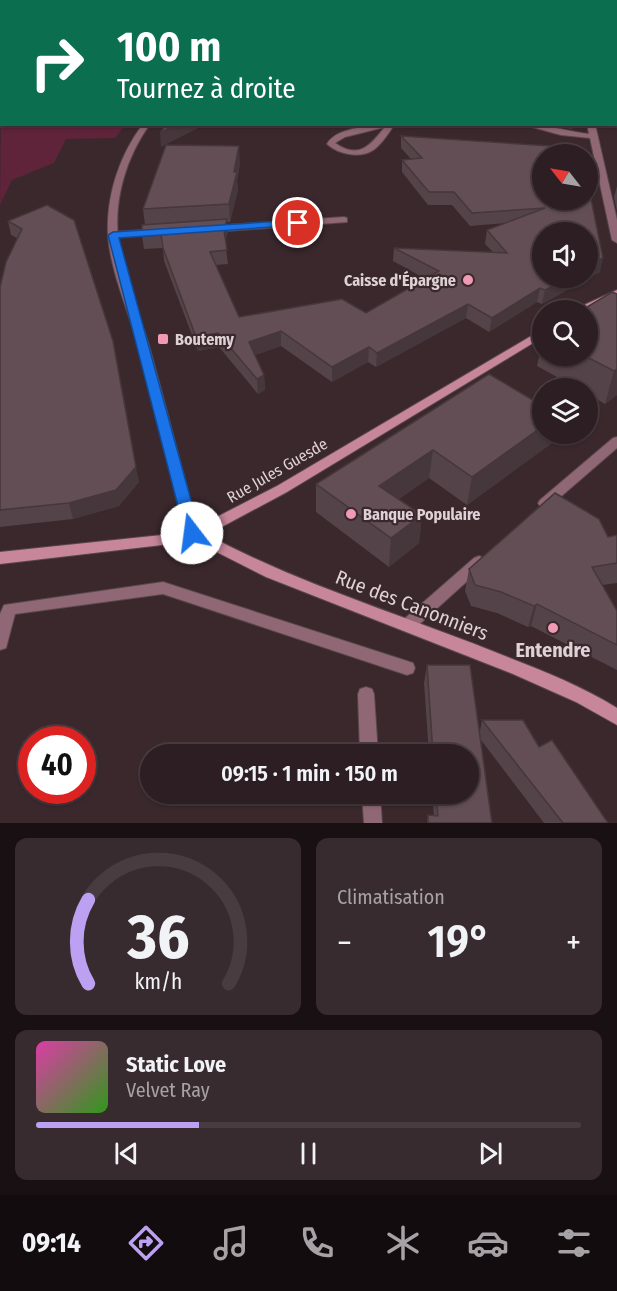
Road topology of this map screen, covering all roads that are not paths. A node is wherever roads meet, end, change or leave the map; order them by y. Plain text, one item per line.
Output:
1 (146, 126) edge
2 (379, 126) edge
3 (390, 126) edge
4 (532, 126) edge
5 (591, 126) edge
6 (592, 136) junction
7 (344, 220) dead end
8 (206, 229) edge
9 (171, 231) edge
10 (113, 235) junction
11 (617, 240) edge
12 (617, 293) edge
13 (598, 301) edge
14 (532, 339) edge
15 (617, 441) edge
16 (532, 515) edge
17 (192, 533) junction
18 (488, 554) edge
19 (0, 558) edge
20 (4, 610) edge
21 (408, 625) junction
22 (0, 643) edge
23 (407, 668) dead end
24 (366, 694) dead end
25 (617, 717) edge
26 (368, 744) edge
27 (372, 804) edge
28 (373, 823) edge

1 - 10 street
2 - 3 street
4 - 6 street
5 - 6 street
6 - 11 street
7 - 8 street
9 - 10 street
10 - 17 street
12 - 13 main road
14 - 17 main road, Rue Jules Guesde
15 - 16 street
17 - 19 main road, Rue Jules Guesde
17 - 21 main road, Rue des Canonniers
18 - 21 street
20 - 22 street
20 - 23 street
21 - 25 main road, Rue des Canonniers
24 - 26 street
27 - 28 street

